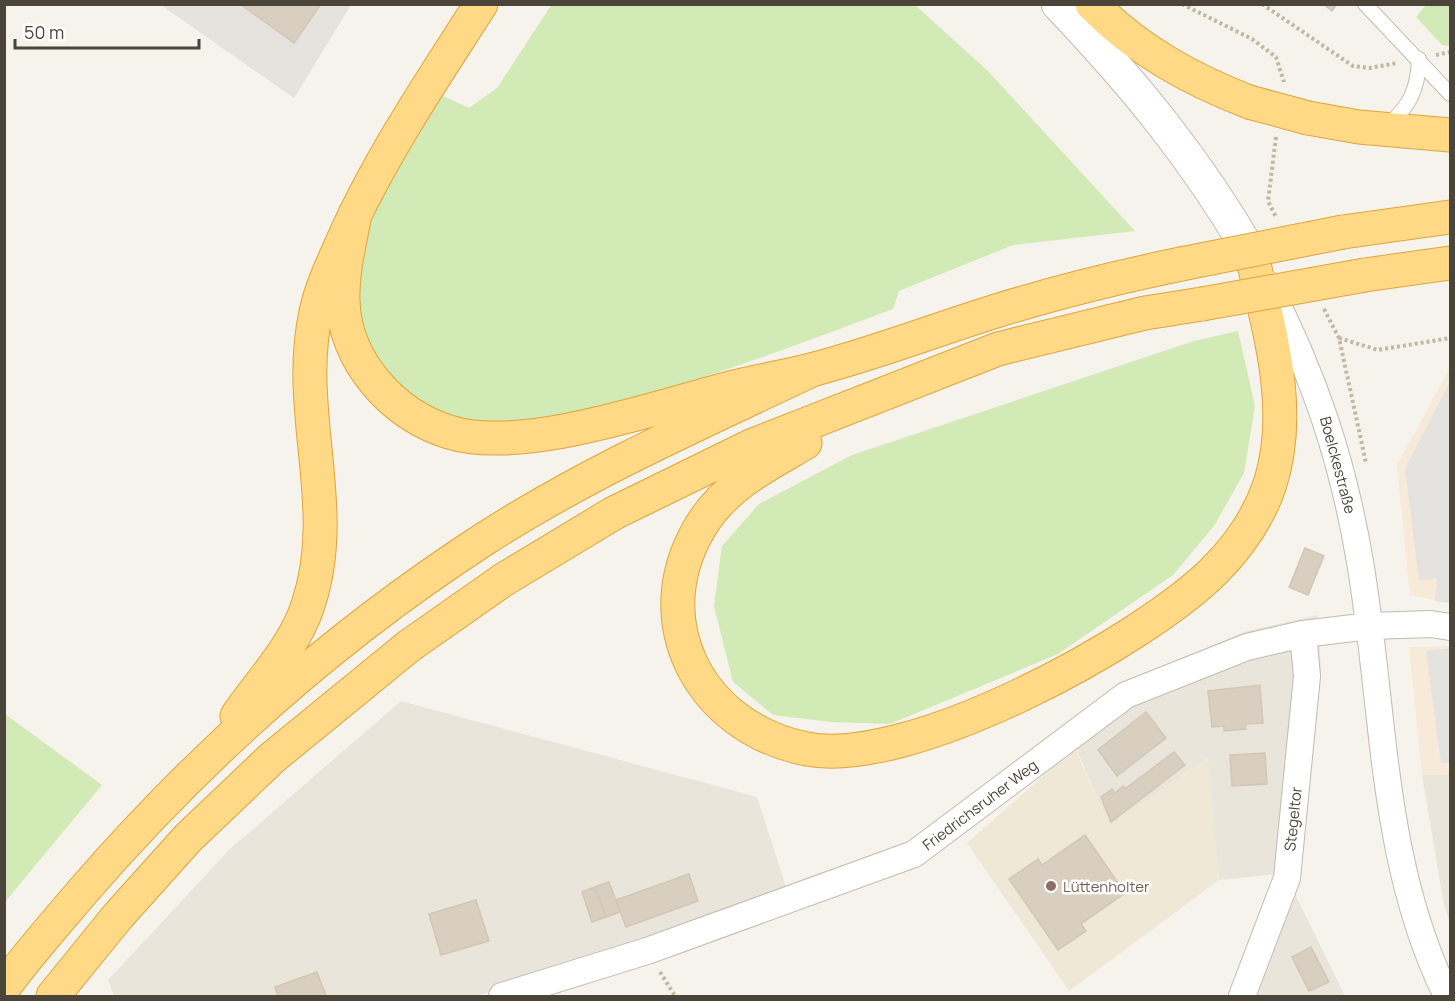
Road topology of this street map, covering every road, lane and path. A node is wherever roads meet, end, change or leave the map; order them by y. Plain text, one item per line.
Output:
1 (481, 4) edge
2 (1058, 4) edge
3 (1092, 4) edge
4 (1262, 4) edge
5 (1365, 4) edge
6 (1450, 52) edge
7 (1419, 59) junction
8 (1450, 94) edge
9 (1382, 129) junction
10 (1450, 135) edge
11 (355, 214) junction
12 (1450, 217) edge
13 (1252, 256) junction
14 (1450, 263) edge
15 (1339, 338) dead end
16 (1450, 338) edge
17 (812, 370) junction
18 (848, 410) junction
19 (1370, 626) junction
20 (1450, 627) edge
21 (1303, 634) junction
22 (208, 758) junction
23 (4, 987) edge
24 (53, 996) edge
25 (502, 996) edge
26 (1242, 996) edge
27 (1447, 996) edge

1 - 11 highway
2 - 13 street, Boelckestraße
3 - 9 highway, bridge
4 - 7 path
5 - 7 lane
6 - 7 path
7 - 8 lane
7 - 9 lane
9 - 10 highway
11 - 17 highway
11 - 22 highway
12 - 17 highway, bridge
13 - 18 highway
13 - 19 street, Boelckestraße
14 - 18 highway, bridge
15 - 16 path
17 - 22 highway
18 - 24 highway
19 - 20 street, Friedrichsruher Weg
19 - 21 street, Friedrichsruher Weg
19 - 27 street, Boelckestraße
21 - 25 street, Friedrichsruher Weg
21 - 26 street, Stegeltor
22 - 23 highway

